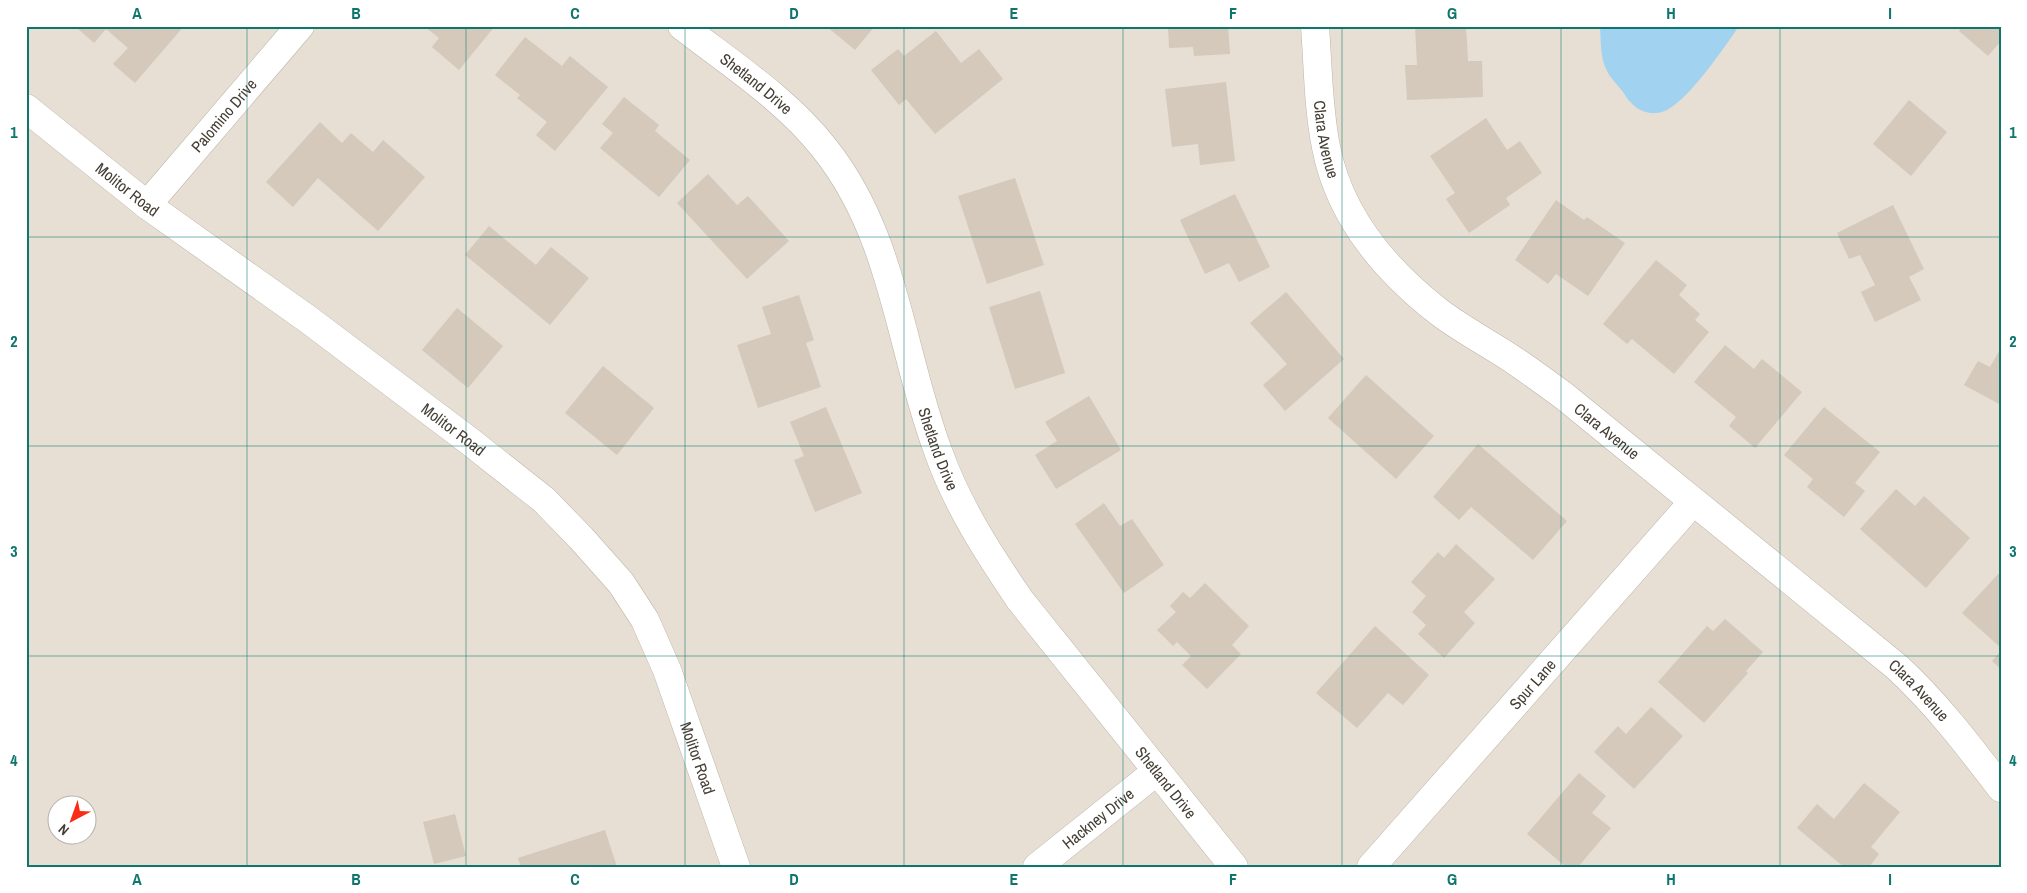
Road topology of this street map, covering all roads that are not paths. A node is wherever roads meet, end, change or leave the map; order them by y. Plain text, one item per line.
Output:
1 (300, 26) edge
2 (682, 26) edge
3 (1315, 26) edge
4 (26, 108) edge
5 (147, 205) junction
6 (1693, 502) junction
7 (1157, 771) junction
8 (2001, 788) edge
9 (736, 867) edge
10 (1037, 867) edge
11 (1234, 867) edge
12 (1370, 867) edge

1 - 5 street, Palomino Drive
2 - 7 street, Shetland Drive
3 - 6 street, Clara Avenue
4 - 5 street, Molitor Road
5 - 9 street, Molitor Road
6 - 8 street, Clara Avenue
6 - 12 street, Spur Lane
7 - 10 street, Hackney Drive
7 - 11 street, Shetland Drive

